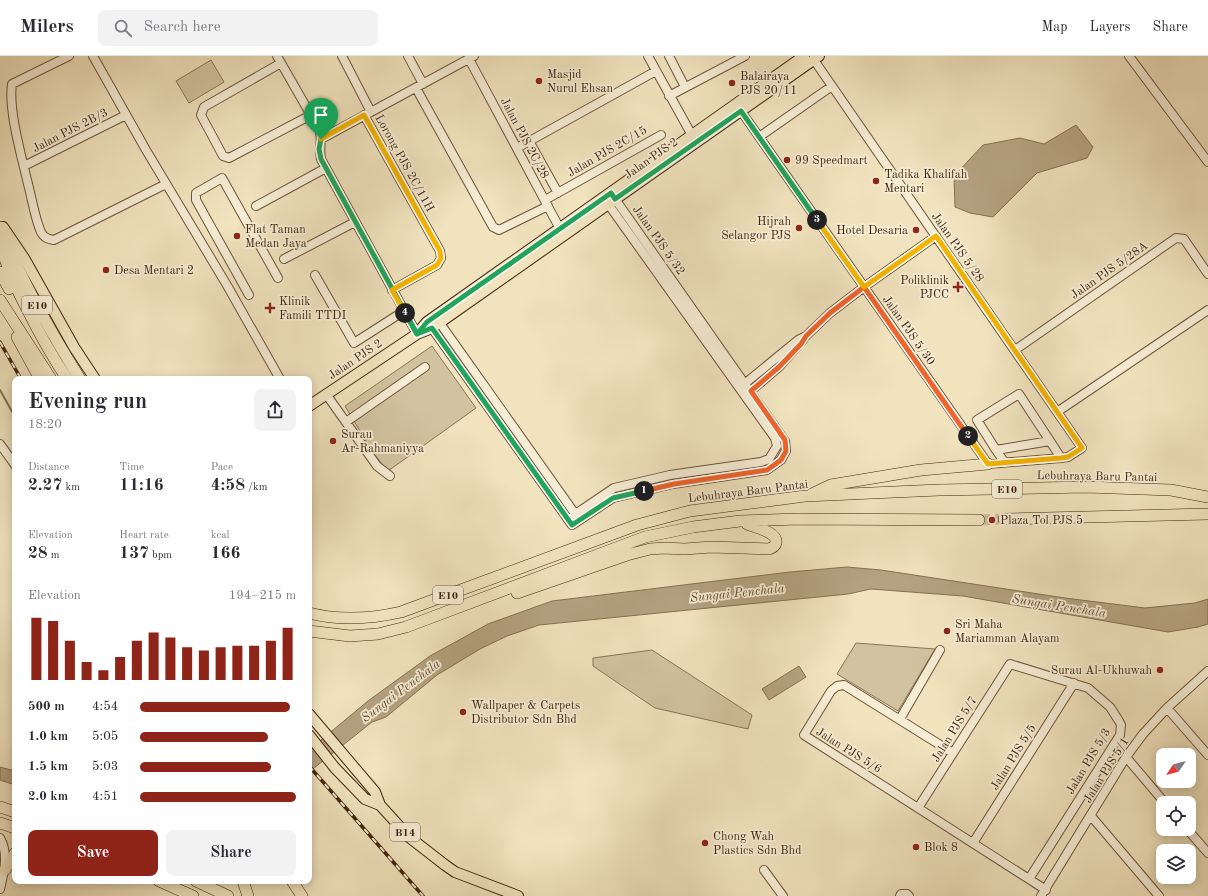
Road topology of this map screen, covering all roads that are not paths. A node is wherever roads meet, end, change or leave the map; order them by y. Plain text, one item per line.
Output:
1 (68, 56) edge
2 (93, 56) edge
3 (342, 56) edge
4 (408, 56) edge
5 (648, 56) edge
6 (669, 56) edge
7 (745, 56) edge
8 (1129, 56) edge
9 (472, 57) edge
10 (812, 57) edge
11 (734, 58) edge
12 (279, 60) edge
13 (656, 71) junction
14 (419, 86) junction
15 (832, 86) junction
16 (685, 87) junction
17 (669, 96) junction
18 (741, 111) junction
19 (368, 114) junction
20 (126, 115) junction
21 (311, 115) junction
22 (661, 135) dead end
23 (759, 137) junction
24 (321, 139) junction
25 (694, 139) junction
26 (530, 141) junction
27 (517, 148) junction
28 (1208, 162) edge
29 (24, 166) junction
30 (326, 168) junction
31 (166, 184) junction
32 (558, 193) junction
33 (610, 198) junction
34 (546, 203) junction
35 (256, 206) dead end
36 (0, 222) edge
37 (355, 222) junction
38 (0, 227) edge
39 (560, 228) junction
40 (936, 236) junction
41 (0, 239) edge
42 (284, 259) dead end
43 (0, 272) edge
44 (1208, 274) edge
45 (316, 275) dead end
46 (278, 278) dead end
47 (864, 287) junction
48 (392, 290) junction
49 (249, 295) dead end
50 (0, 300) edge
51 (0, 304) edge
52 (1208, 310) edge
53 (404, 311) junction
54 (433, 322) junction
55 (417, 334) junction
56 (806, 336) junction
57 (1015, 350) junction
58 (425, 368) dead end
59 (38, 376) edge
60 (49, 376) edge
61 (57, 376) edge
62 (65, 376) edge
63 (78, 376) edge
64 (93, 376) edge
65 (278, 376) edge
66 (743, 386) junction
67 (748, 393) junction
68 (326, 394) junction
69 (312, 404) edge
70 (1057, 412) junction
71 (346, 422) junction
72 (1050, 442) junction
73 (0, 444) edge
74 (996, 450) junction
75 (1061, 458) junction
76 (12, 461) edge
77 (1005, 463) junction
78 (988, 464) junction
79 (390, 476) dead end
80 (806, 496) junction
81 (1208, 497) edge
82 (1208, 514) edge
83 (578, 517) junction
84 (979, 520) tunnel mouth
85 (1004, 520) tunnel mouth
86 (740, 521) junction
87 (312, 614) edge
88 (312, 632) edge
89 (312, 633) edge
90 (940, 650) dead end
91 (1010, 664) joint
92 (1208, 671) edge
93 (1074, 683) junction
94 (1168, 708) junction
95 (312, 717) edge
96 (900, 719) junction
97 (312, 739) edge
98 (953, 753) junction
99 (1208, 755) edge
100 (1126, 757) junction
101 (1159, 796) edge
102 (380, 805) junction
103 (0, 807) edge
104 (918, 808) junction
105 (12, 811) edge
106 (1091, 816) junction
107 (0, 823) edge
108 (12, 827) edge
109 (1193, 836) edge
110 (0, 838) edge
111 (973, 843) junction
112 (1208, 853) edge
113 (12, 860) edge
114 (764, 870) dead end
115 (1029, 879) junction
116 (2, 880) edge
117 (166, 884) edge
118 (202, 884) edge
119 (244, 884) edge
120 (294, 884) edge
121 (1044, 893) edge
122 (193, 896) edge
123 (228, 896) edge
124 (248, 896) edge
125 (302, 896) edge
126 (518, 896) edge
127 (783, 896) edge
128 (900, 896) edge
129 (909, 896) edge
130 (1160, 896) edge

1 - 29 street
2 - 20 street
3 - 19 street, Lorong PJS 2C/11H
4 - 14 street
5 - 13 street
6 - 16 street
7 - 11 street
8 - 28 street
9 - 14 street
9 - 27 street, Jalan PJS 2C/28
10 - 15 street, Jalan PJS 5/28
10 - 18 main road, Jalan PJS 2
10 - 25 main road
11 - 16 street
12 - 21 street
12 - 21 street
13 - 17 street
13 - 26 street
14 - 19 street
14 - 34 street, Jalan PJS 2C/15
15 - 23 street
15 - 40 street, Jalan PJS 5/28
16 - 17 street
17 - 25 street
18 - 23 street, Jalan PJS 5/30
18 - 25 main road, Jalan PJS 2
19 - 24 street
19 - 48 street, Lorong PJS 2C/11H
20 - 29 street, Jalan PJS 2B/3
20 - 31 street
21 - 24 street
22 - 32 street, Jalan PJS 2C/15
23 - 47 street, Jalan PJS 5/30
24 - 30 street
25 - 33 main road, Jalan PJS 2
26 - 27 street
26 - 32 street
27 - 34 street, Jalan PJS 2C/28
29 - 31 street
30 - 35 street
30 - 37 street
31 - 65 street
32 - 34 street, Jalan PJS 2C/15
33 - 39 main road, Jalan PJS 2
33 - 54 main road, Jalan PJS 2
33 - 66 street, Jalan PJS 5/32
34 - 39 street, Jalan PJS 2C/28
36 - 64 main road
37 - 42 street
37 - 48 street
38 - 63 highway, E10
39 - 54 main road, Jalan PJS 2
40 - 47 street
40 - 57 street, Jalan PJS 5/28
41 - 62 highway
43 - 61 highway, E10
44 - 57 street, Jalan PJS 5/28A
45 - 53 street
46 - 49 street
47 - 56 street
47 - 78 street, Jalan PJS 5/30
48 - 53 street
50 - 60 highway
51 - 59 highway
52 - 70 street
53 - 55 street
54 - 55 main road, Jalan PJS 2
54 - 83 street
54 - 83 street
55 - 68 main road, Jalan PJS 2
56 - 66 street
56 - 67 street
57 - 70 street, Jalan PJS 5/28
58 - 71 street
66 - 67 street, Jalan PJS 5/32
67 - 83 street, Jalan PJS 5/32
68 - 69 main road, Jalan PJS 2
68 - 71 street
70 - 75 street, Jalan PJS 5/28
71 - 79 street
72 - 74 street
72 - 74 street
72 - 75 street
73 - 76 street
74 - 77 street
75 - 77 street
77 - 78 street
78 - 80 highway
80 - 81 highway, Lebuhraya Baru Pantai / E10
80 - 87 highway, Lebuhraya Baru Pantai / E10
82 - 85 highway
84 - 86 highway, E10
86 - 88 highway, E10
86 - 89 highway
90 - 96 street
91 - 93 street, Jalan PJS 5/3
91 - 98 street, Jalan PJS 5/7
92 - 94 street, Jalan PJS 5/1
93 - 111 street, Jalan PJS 5/5
93 - 115 street, Jalan PJS 5/3
94 - 99 street
94 - 100 street, Jalan PJS 5/1
95 - 102 main road, B14
96 - 98 street, Jalan PJS 5/6
96 - 104 street, Jalan PJS 5/6
97 - 102 main road, B14
98 - 104 street, Jalan PJS 5/7
100 - 101 street
100 - 106 street, Jalan PJS 5/1
102 - 126 main road, B14
103 - 105 highway
104 - 111 street, Jalan PJS 5/6
106 - 121 street, Jalan PJS 5/1
106 - 130 street
107 - 108 highway
109 - 112 street
110 - 116 street
111 - 115 street, Jalan PJS 5/6
113 - 116 highway
114 - 127 street
115 - 121 street, Jalan PJS 5/6
117 - 122 highway
118 - 123 highway
119 - 124 highway
120 - 125 highway
128 - 129 street

